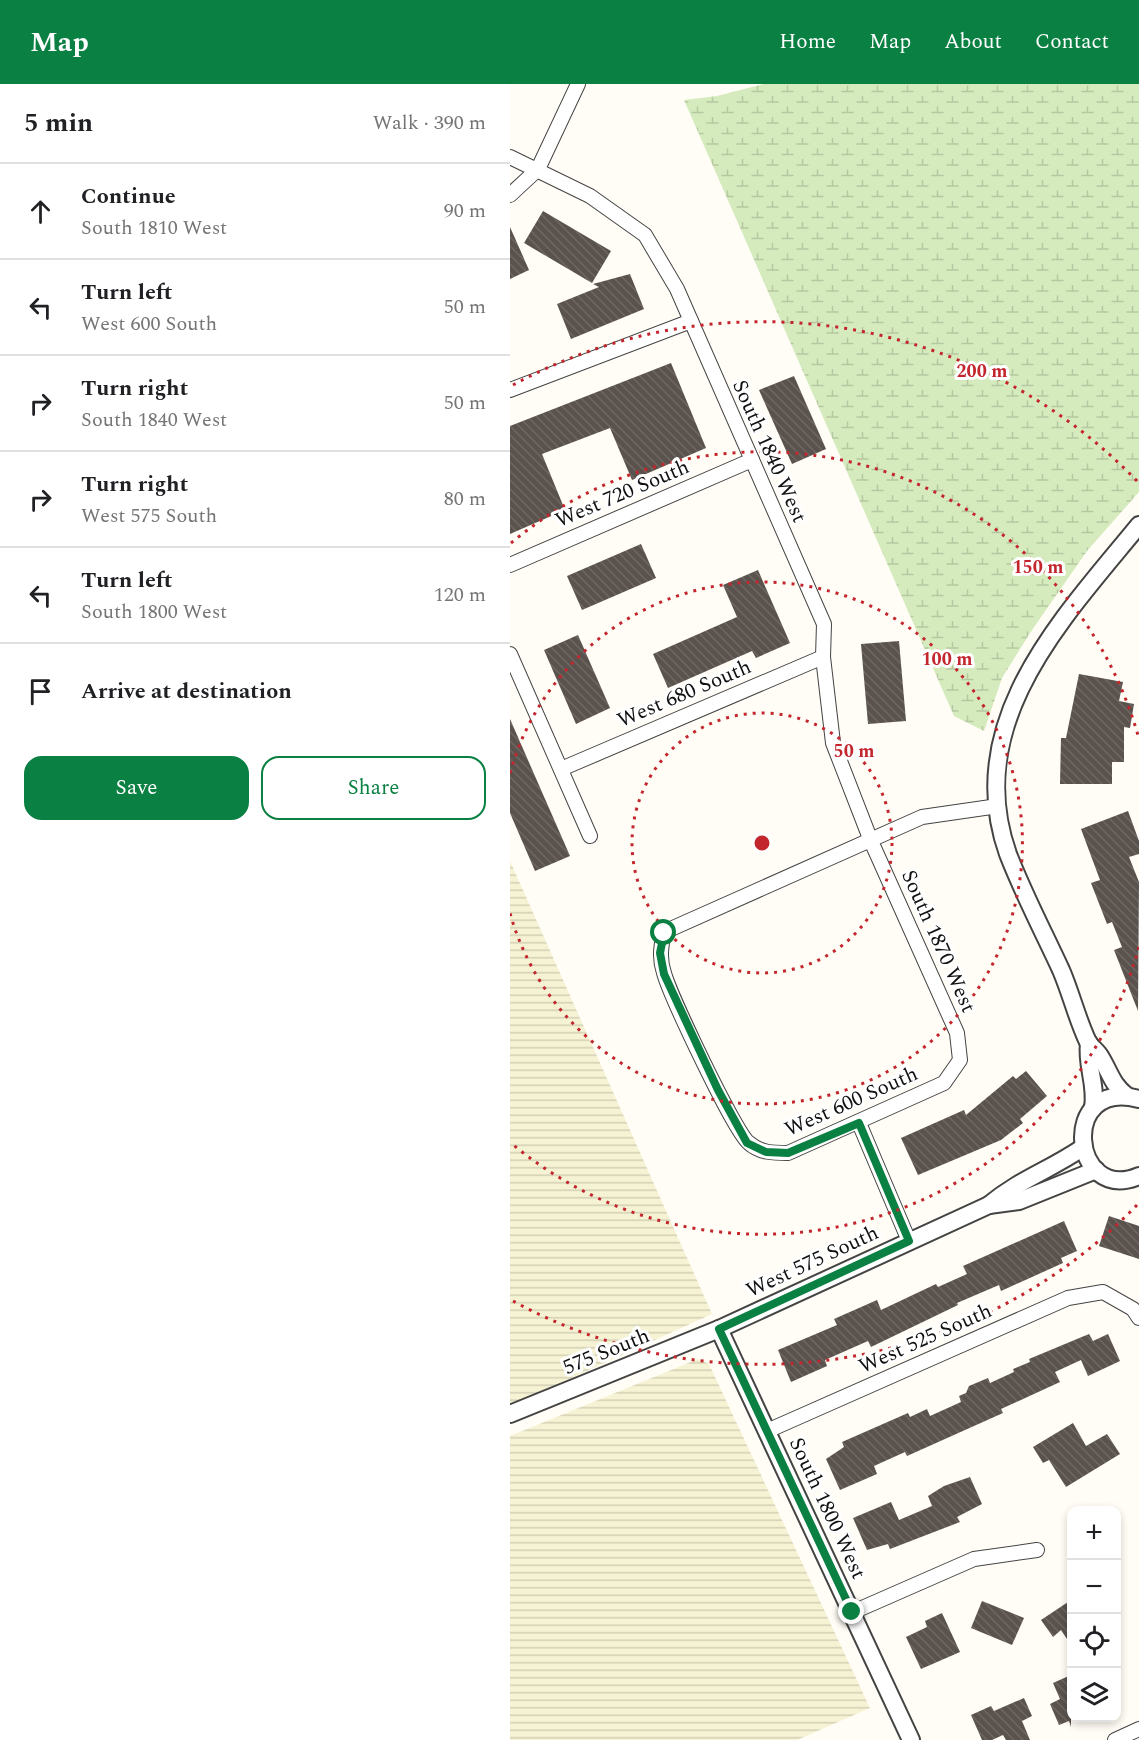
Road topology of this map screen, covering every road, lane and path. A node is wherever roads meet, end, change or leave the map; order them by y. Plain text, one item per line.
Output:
1 (578, 84) edge
2 (510, 157) edge
3 (538, 169) junction
4 (510, 195) edge
5 (691, 321) junction
6 (510, 390) edge
7 (752, 460) junction
8 (1139, 525) edge
9 (510, 565) edge
10 (510, 654) edge
11 (823, 657) junction
12 (561, 769) junction
13 (998, 806) junction
14 (590, 836) dead end
15 (871, 841) junction
16 (1089, 1043) junction
17 (960, 1060) joint
18 (1133, 1098) edge
19 (1093, 1108) junction
20 (859, 1123) junction
21 (1082, 1148) junction
22 (1096, 1170) junction
23 (1139, 1176) edge
24 (989, 1205) junction
25 (909, 1241) junction
26 (1139, 1317) edge
27 (719, 1329) junction
28 (510, 1414) edge
29 (767, 1431) junction
30 (1037, 1550) dead end
31 (852, 1612) junction
32 (1139, 1729) edge
33 (911, 1740) edge
34 (1115, 1740) edge

1 - 3 street
2 - 3 street, South 1840 West
3 - 4 street
3 - 5 street, South 1840 West
5 - 6 street
5 - 7 street, South 1840 West
7 - 9 street, West 720 South
7 - 11 street, South 1840 West
8 - 13 street
10 - 12 street
11 - 12 street, West 680 South
11 - 15 street, South 1840 West
12 - 14 street
13 - 15 street
13 - 16 street
15 - 17 street, South 1870 West
15 - 20 street, West 600 South
16 - 18 street
16 - 19 street
17 - 20 street, West 600 South
18 - 19 street
19 - 21 street
20 - 25 street
21 - 22 street
21 - 24 street, West 575 South
22 - 23 street
22 - 24 street, West 575 South
24 - 25 street, West 575 South
25 - 27 street, West 575 South
26 - 29 street, West 525 South
27 - 28 street, 575 South
27 - 29 street, South 1800 West
29 - 31 street, South 1800 West
30 - 31 street
31 - 33 street, South 1800 West
32 - 34 street

